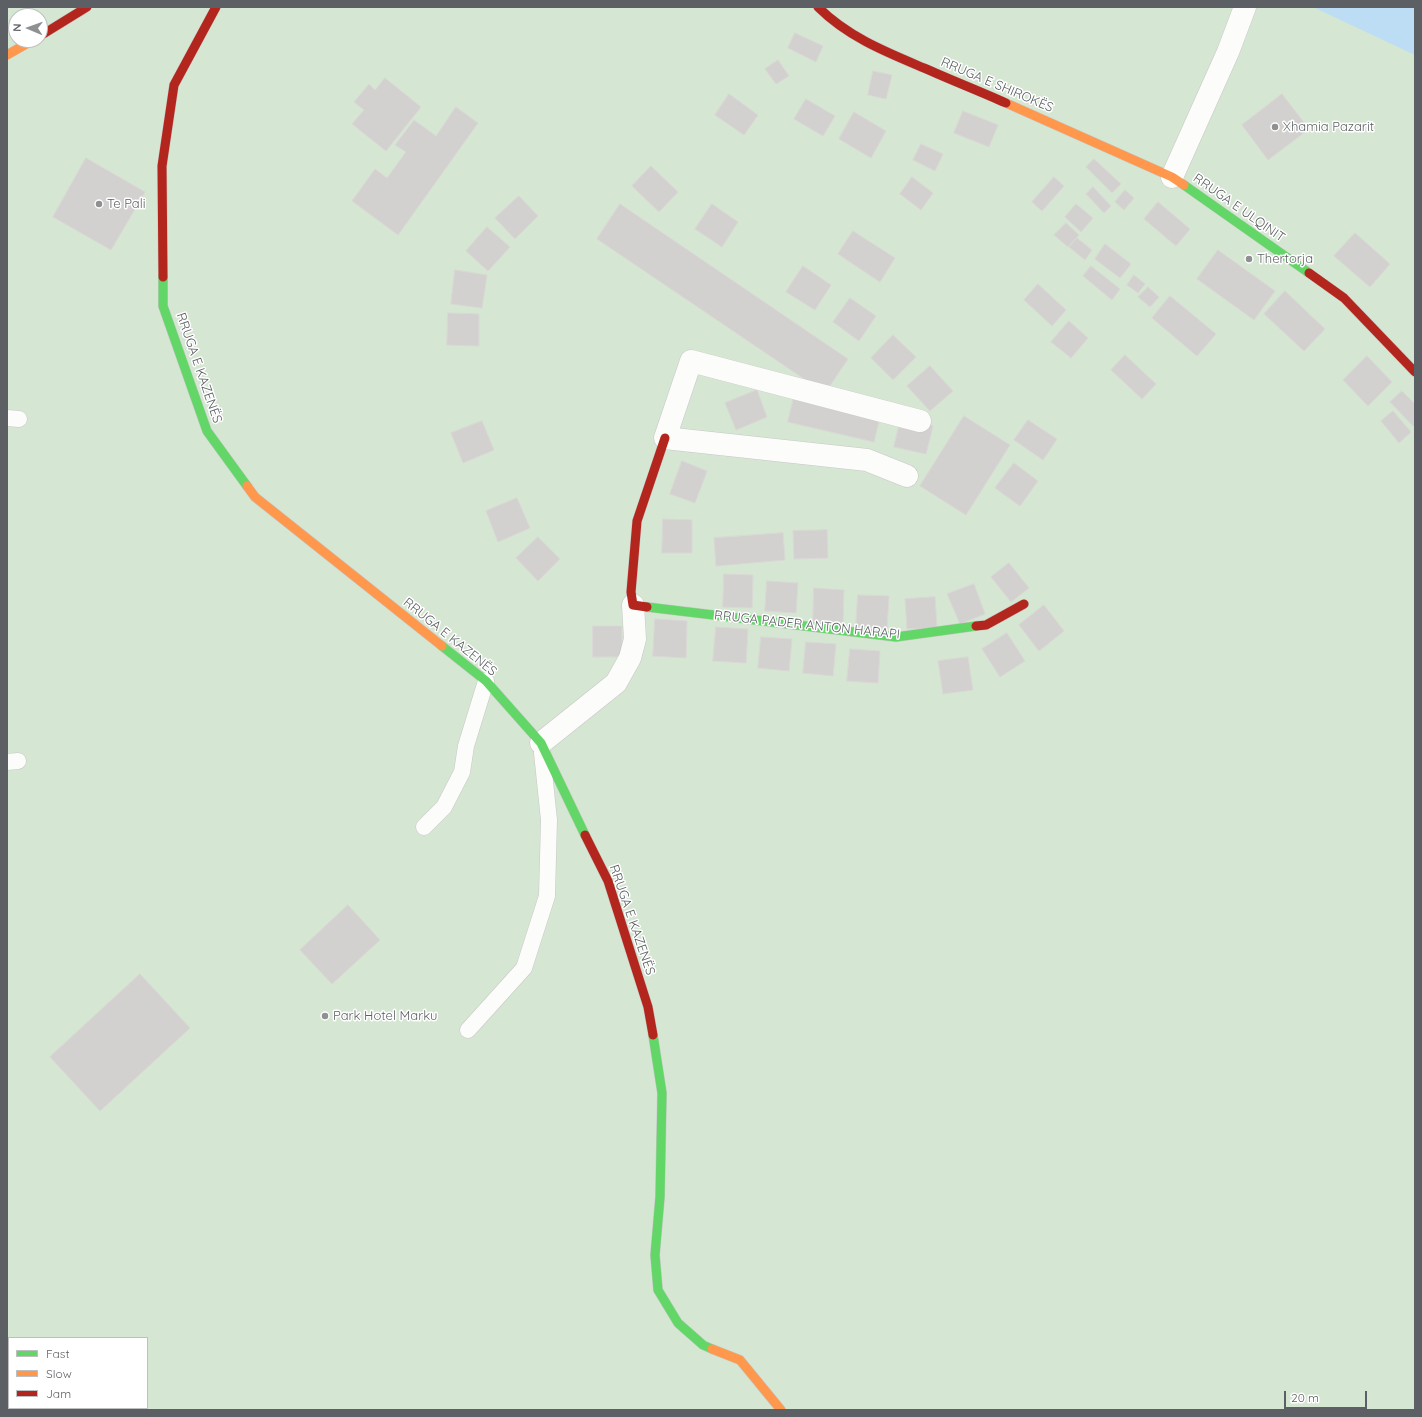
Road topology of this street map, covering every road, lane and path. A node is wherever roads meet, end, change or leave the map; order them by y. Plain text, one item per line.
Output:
1 (87, 7) edge
2 (216, 7) edge
3 (818, 7) edge
4 (1245, 7) edge
5 (48, 31) edge
6 (19, 48) edge
7 (7, 55) edge
8 (1172, 177) junction
9 (1415, 372) edge
10 (920, 421) dead end
11 (665, 438) junction
12 (907, 476) dead end
13 (1024, 604) dead end
14 (633, 605) junction
15 (486, 681) junction
16 (541, 743) junction
17 (424, 827) dead end
18 (468, 1030) dead end
19 (781, 1410) edge

1 - 5 street
2 - 15 street, RRUGA E KAZENËS
3 - 8 street, RRUGA E SHIROKËS
4 - 8 street
6 - 7 street
8 - 9 street, RRUGA E ULQINIT
10 - 11 street
11 - 12 street
11 - 14 street
13 - 14 street, RRUGA PADER ANTON HARAPI
14 - 16 street
15 - 16 street, RRUGA E KAZENËS
15 - 17 lane
16 - 18 lane
16 - 19 street, RRUGA E KAZENËS

